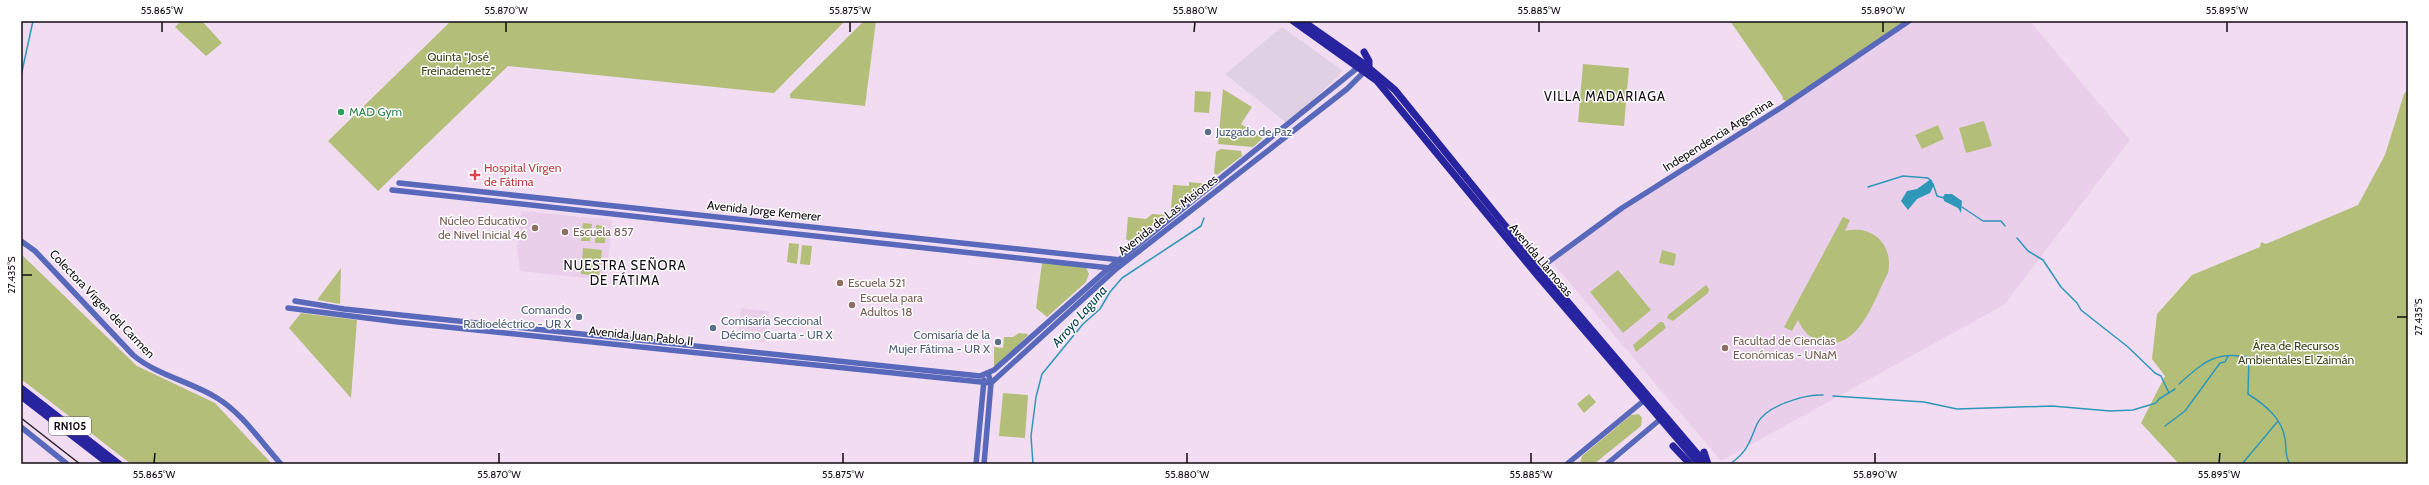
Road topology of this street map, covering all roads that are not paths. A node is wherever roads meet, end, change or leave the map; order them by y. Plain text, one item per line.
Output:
1 (1293, 21) edge
2 (1303, 21) edge
3 (1909, 21) edge
4 (1364, 52) dead end
5 (1361, 65) junction
6 (1367, 70) junction
7 (399, 183) dead end
8 (392, 190) dead end
9 (21, 241) edge
10 (1120, 260) junction
11 (1127, 261) junction
12 (1109, 268) junction
13 (1540, 268) junction
14 (1116, 269) junction
15 (295, 300) dead end
16 (288, 308) dead end
17 (988, 373) junction
18 (984, 383) junction
19 (991, 383) junction
20 (21, 388) edge
21 (21, 396) edge
22 (1646, 398) junction
23 (1662, 418) junction
24 (21, 427) edge
25 (1673, 446) dead end
26 (1704, 452) dead end
27 (67, 464) edge
28 (109, 464) edge
29 (119, 464) edge
30 (281, 464) edge
31 (976, 464) edge
32 (984, 464) edge
33 (1567, 464) edge
34 (1607, 464) edge
35 (1690, 464) edge
36 (1699, 464) edge
37 (1707, 464) edge

1 - 5 highway
2 - 5 highway
3 - 13 main road, Independencia Argentina
4 - 6 highway
5 - 6 highway
5 - 10 main road, Avenida de Las Misiones
6 - 11 main road, Avenida de Las Misiones
6 - 13 highway, Avenida Llamosas
6 - 22 highway, Avenida Llamosas
7 - 10 main road, Avenida Jorge Kemerer
8 - 12 main road, Avenida Jorge Kemerer
9 - 30 main road, Colectora Vírgen del Carmen
10 - 11 main road, Avenida Jorge Kemerer
10 - 12 main road, Avenida de Las Misiones
11 - 14 main road, Avenida de Las Misiones
12 - 14 main road, Avenida Jorge Kemerer
12 - 17 main road, Avenida de Las Misiones
13 - 22 highway, Avenida Llamosas
14 - 19 main road, Avenida de Las Misiones
15 - 17 main road, Avenida Juan Pablo II
16 - 18 main road, Avenida Juan Pablo II
17 - 18 main road
17 - 19 main road
18 - 19 main road, Avenida Juan Pablo II
18 - 31 main road
19 - 32 main road
20 - 29 highway, RN105
21 - 28 highway, RN105
22 - 23 highway, Avenida Llamosas
22 - 33 main road
23 - 34 main road
23 - 36 highway, Avenida Llamosas
23 - 37 highway, Avenida Llamosas
24 - 27 main road
25 - 35 highway
26 - 37 highway

